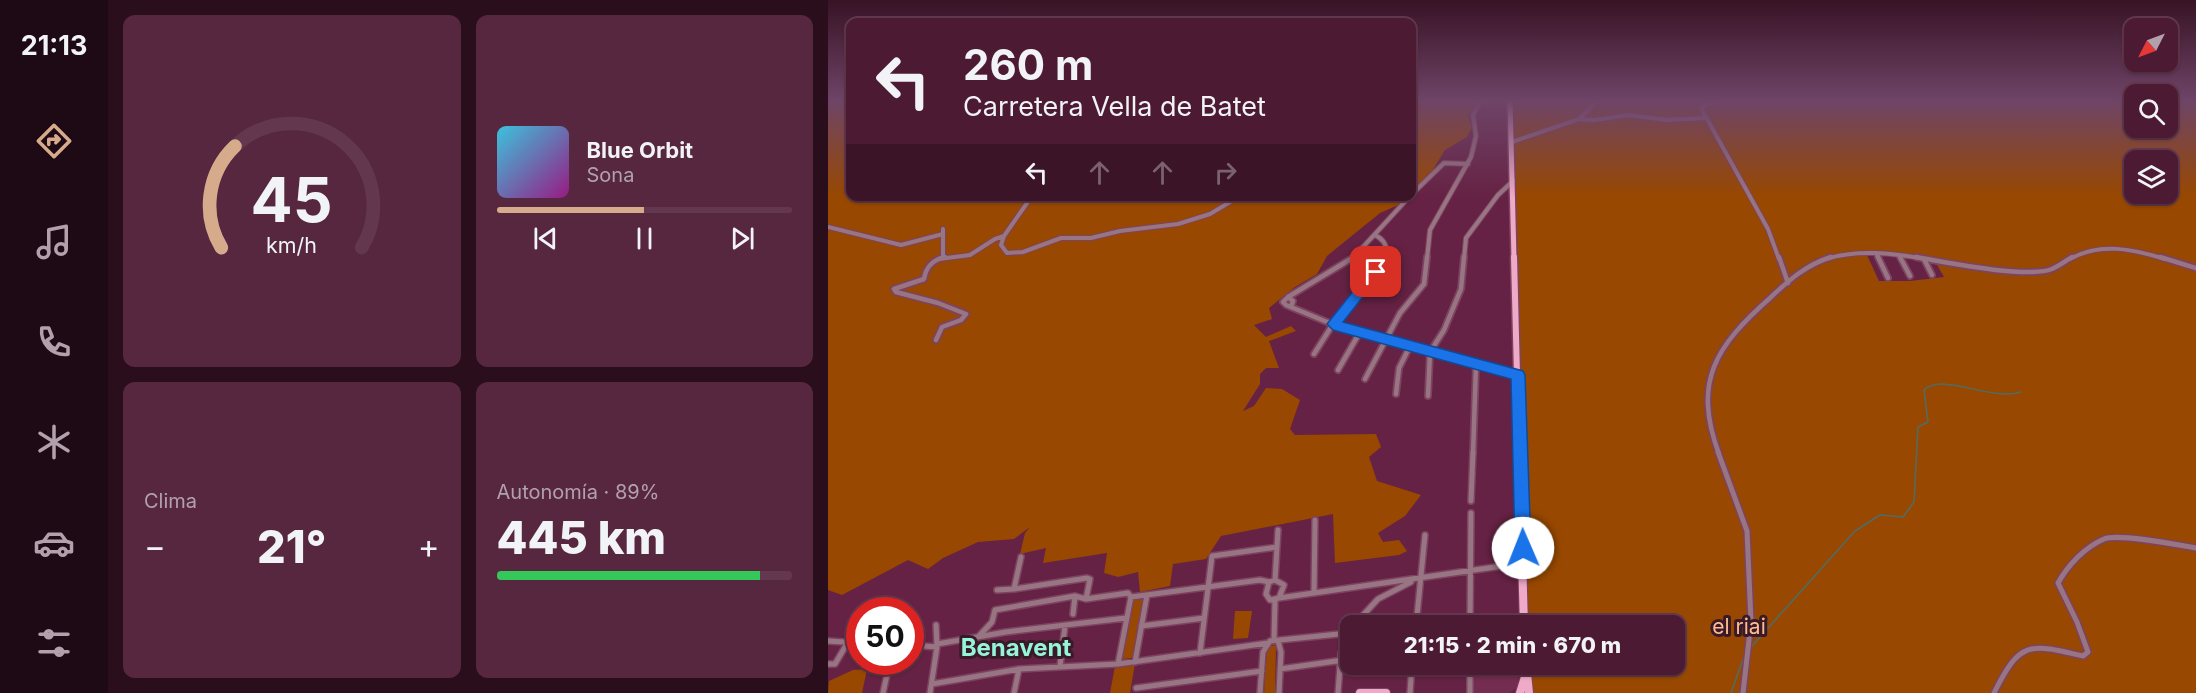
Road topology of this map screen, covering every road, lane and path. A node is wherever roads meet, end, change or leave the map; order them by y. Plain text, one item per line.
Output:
1 (1475, 132) edge
2 (1512, 132) edge
3 (1541, 132) edge
4 (1713, 132) edge
5 (1512, 142) junction
6 (1468, 164) junction
7 (1513, 181) junction
8 (1416, 192) edge
9 (1028, 201) edge
10 (1232, 201) edge
11 (1406, 201) edge
12 (828, 227) edge
13 (943, 229) dead end
14 (943, 234) junction
15 (1004, 236) junction
16 (1375, 236) junction
17 (1876, 253) junction
18 (1899, 254) junction
19 (943, 255) junction
20 (1924, 259) junction
21 (2196, 268) edge
22 (1932, 275) dead end
23 (1910, 276) dead end
24 (1888, 278) dead end
25 (1788, 283) junction
26 (1333, 324) junction
27 (1360, 332) junction
28 (1385, 339) junction
29 (936, 340) dead end
30 (1410, 346) junction
31 (1430, 352) junction
32 (1314, 354) dead end
33 (1476, 365) junction
34 (1338, 370) dead end
35 (1518, 375) junction
36 (1365, 379) dead end
37 (1396, 394) dead end
38 (1428, 396) dead end
39 (1471, 501) dead end
40 (1471, 513) dead end
41 (1315, 520) dead end
42 (1278, 530) dead end
43 (1425, 535) dead end
44 (1277, 547) junction
45 (2196, 548) edge
46 (1021, 557) dead end
47 (1523, 563) junction
48 (1470, 571) junction
49 (1422, 578) junction
50 (1272, 581) junction
51 (1208, 586) junction
52 (1014, 589) junction
53 (997, 591) dead end
54 (1314, 593) junction
55 (1147, 595) junction
56 (1076, 596) junction
57 (1131, 597) junction
58 (1086, 599) junction
59 (1277, 599) junction
60 (1072, 614) dead end
61 (1363, 615) edge
62 (1417, 615) edge
63 (1470, 615) edge
64 (1524, 615) edge
65 (1126, 618) junction
66 (1204, 618) junction
67 (936, 625) dead end
68 (1065, 626) junction
69 (1142, 626) junction
70 (1340, 634) edge
71 (979, 636) junction
72 (828, 641) edge
73 (846, 642) edge
74 (1273, 642) junction
75 (846, 645) edge
76 (924, 646) edge
77 (937, 646) junction
78 (1200, 653) junction
79 (1340, 661) joint
80 (1135, 662) junction
81 (1118, 663) junction
82 (828, 664) edge
83 (1060, 666) junction
84 (1019, 669) junction
85 (1280, 669) junction
86 (1262, 671) junction
87 (887, 675) edge
88 (1411, 675) edge
89 (1470, 675) edge
90 (1524, 675) edge
91 (1527, 675) edge
92 (932, 684) junction
93 (1136, 688) dead end
94 (883, 693) edge
95 (930, 693) edge
96 (1014, 693) edge
97 (1260, 693) edge
98 (1279, 693) edge
99 (1338, 693) edge
100 (1360, 693) edge
101 (1386, 693) edge
102 (1410, 693) edge
103 (1470, 693) edge
104 (1520, 693) edge
105 (1529, 693) edge
106 (1743, 693) edge
107 (1994, 693) edge

1 - 6 street
2 - 5 main road
3 - 5 street
4 - 25 street
5 - 7 main road
6 - 8 street
6 - 28 street
7 - 31 street
7 - 35 main road
9 - 15 street
10 - 15 street
11 - 16 street
12 - 14 street
13 - 14 street
14 - 19 street
15 - 19 street
16 - 26 street
16 - 26 street
17 - 18 street
17 - 24 street
17 - 25 street
18 - 20 street
18 - 23 street
19 - 29 street
20 - 21 street
20 - 22 street
25 - 106 street
26 - 27 street
26 - 32 street
27 - 28 street
27 - 34 street
28 - 30 street
28 - 36 street
30 - 31 street
30 - 37 street
31 - 33 street
31 - 38 street
33 - 35 street
33 - 39 street
35 - 47 main road
40 - 48 street
41 - 54 street
42 - 44 street
43 - 49 street
44 - 50 street
44 - 51 street
45 - 107 street
46 - 52 street
47 - 48 street
47 - 64 main road
48 - 49 street
48 - 63 street
49 - 54 street
49 - 61 street
49 - 62 street
50 - 51 street
50 - 59 street
50 - 59 street
51 - 55 street
51 - 66 street
52 - 53 street
52 - 58 street
54 - 59 street
55 - 57 street
55 - 69 street
56 - 58 street
56 - 60 street
56 - 71 street
57 - 58 street
57 - 65 street
59 - 74 street
65 - 68 street
65 - 81 street
66 - 69 street
66 - 78 street
67 - 77 street
68 - 71 street
68 - 83 street
69 - 80 street
70 - 74 street
71 - 77 street
72 - 73 street
74 - 78 street
74 - 85 street
74 - 86 street
75 - 82 street
76 - 77 street
77 - 92 street
78 - 80 street
79 - 85 street
79 - 99 street
80 - 81 street
81 - 83 street
83 - 84 street
84 - 92 street
84 - 96 street
85 - 98 street
86 - 93 street
86 - 97 street
87 - 94 street
88 - 102 street
89 - 103 street
90 - 104 main road
91 - 105 main road
92 - 95 street
100 - 101 main road

